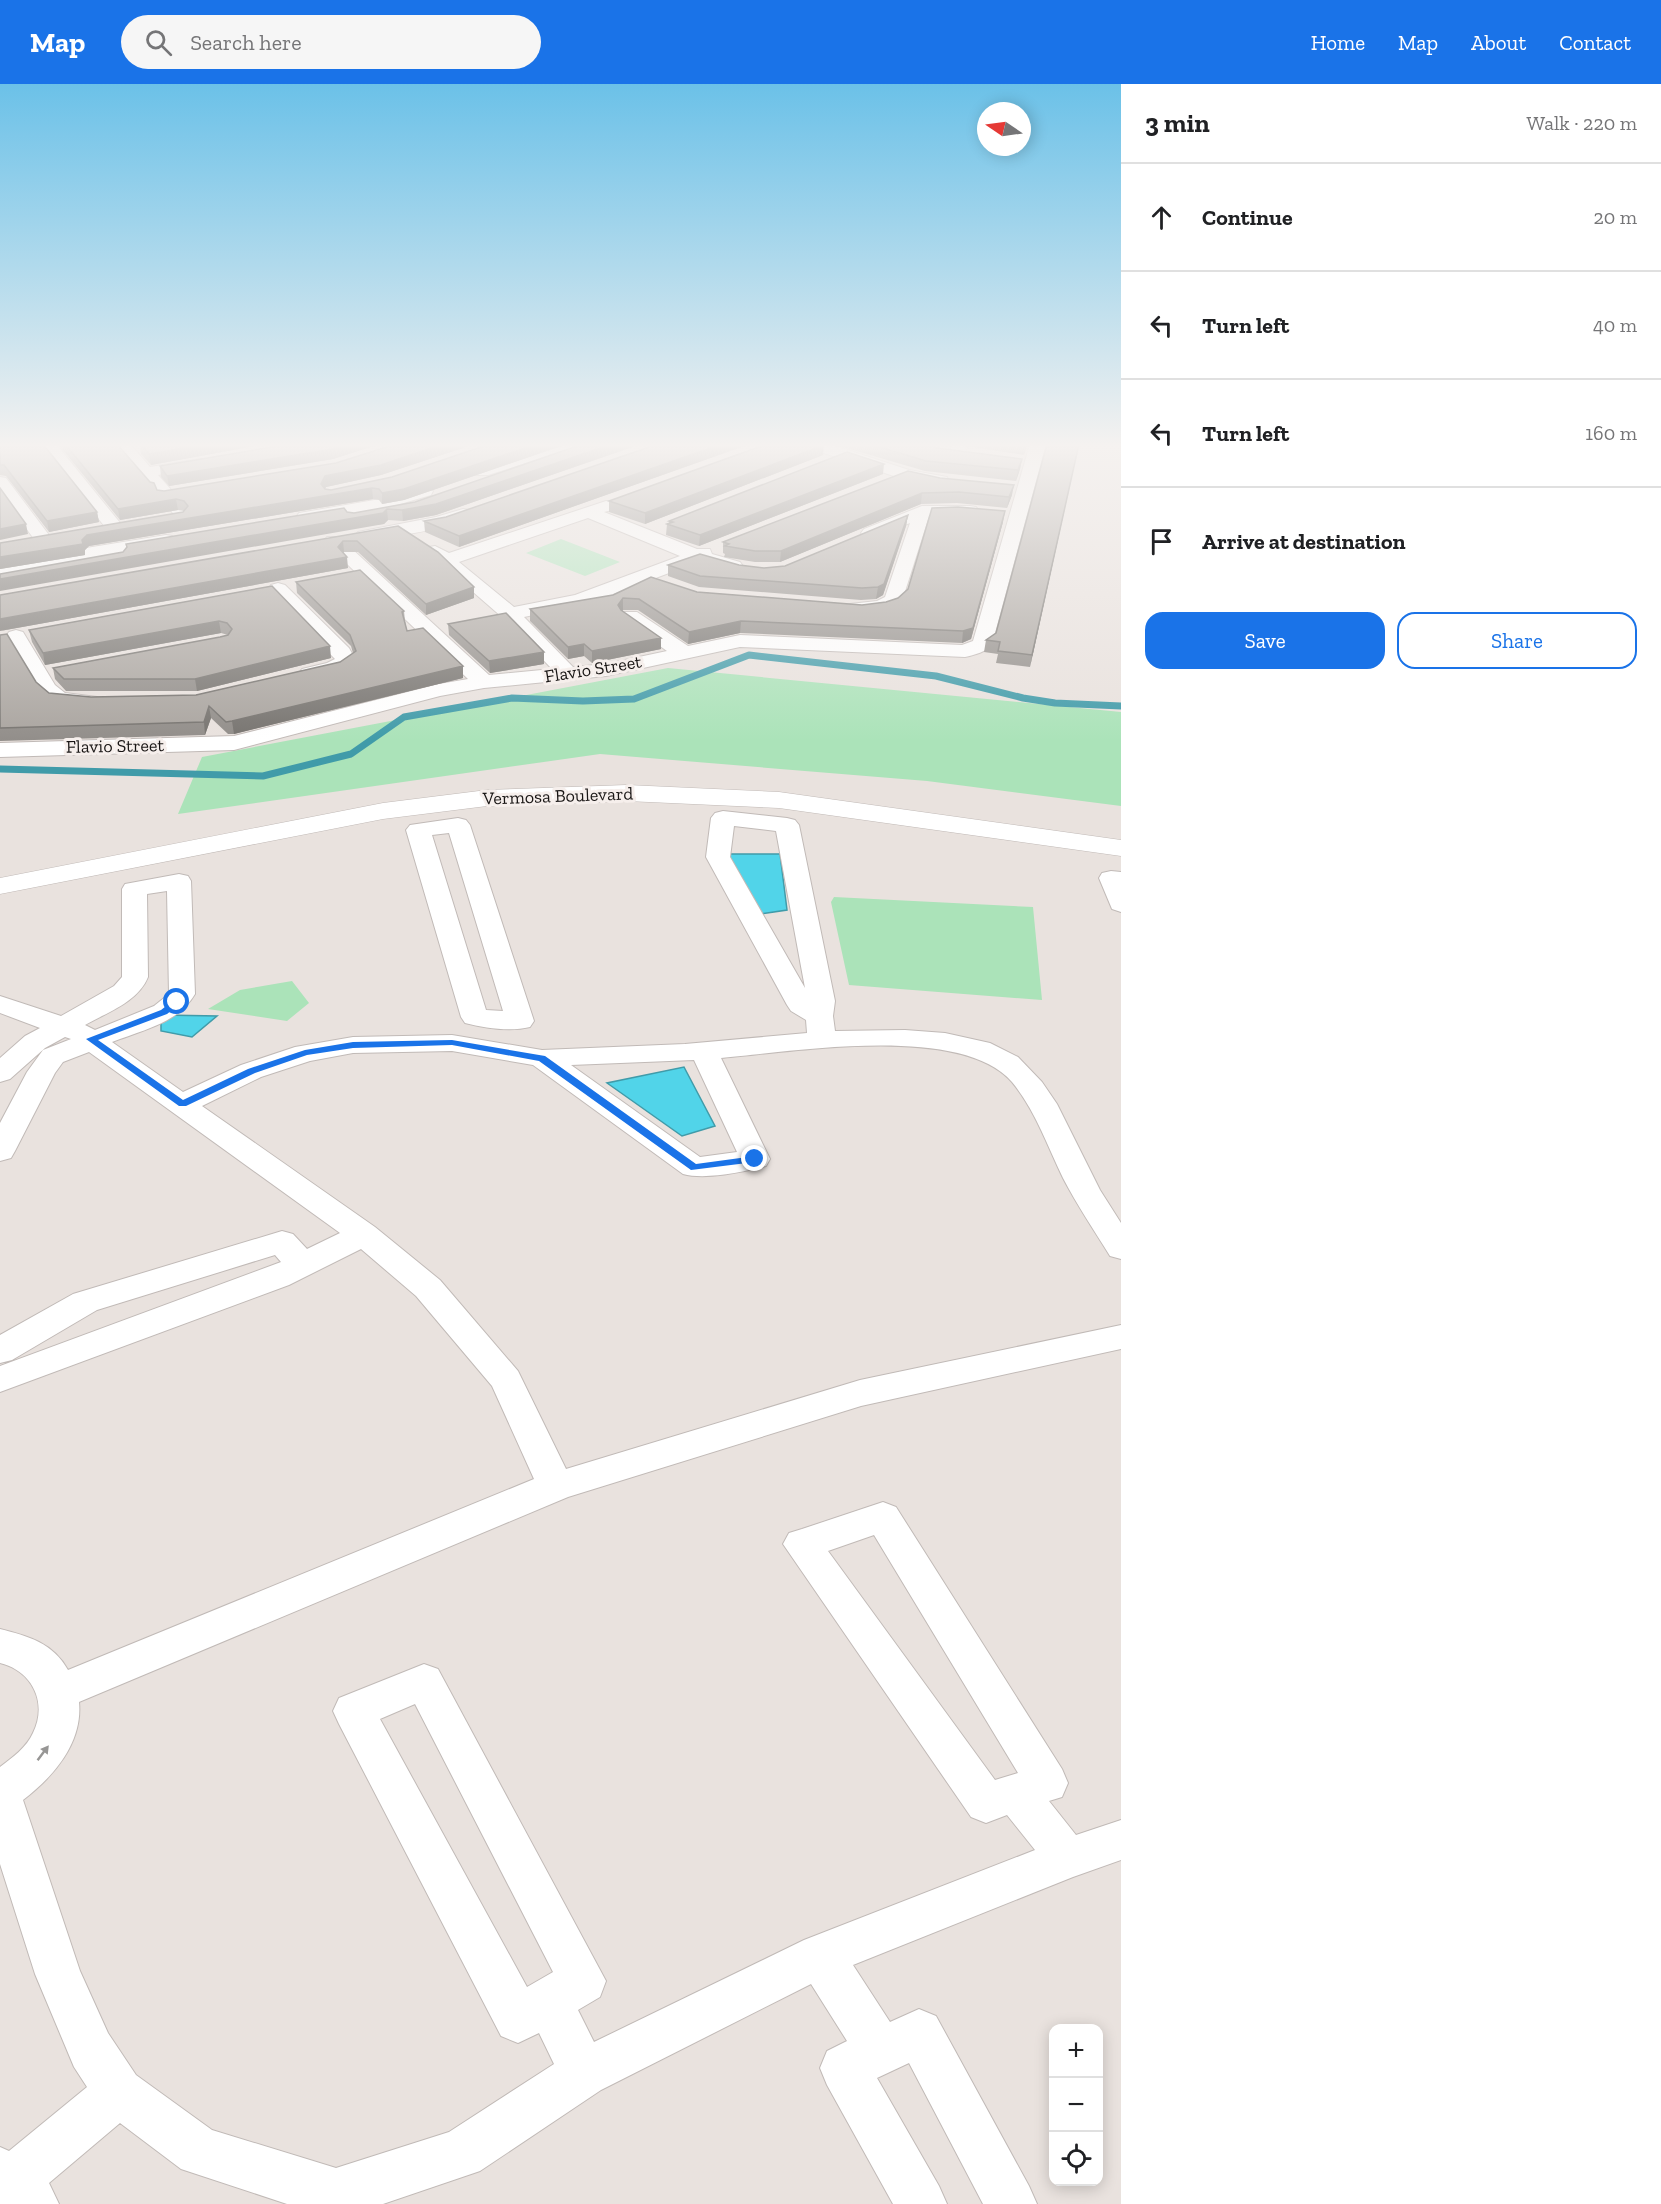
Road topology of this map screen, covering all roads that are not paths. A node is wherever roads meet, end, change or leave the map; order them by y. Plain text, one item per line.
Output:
1 (174, 543) edge
2 (177, 543) edge
3 (322, 543) edge
4 (335, 543) edge
5 (424, 543) edge
6 (497, 543) edge
7 (664, 543) edge
8 (730, 543) edge
9 (911, 543) edge
10 (999, 543) edge
11 (310, 545) edge
12 (697, 556) junction
13 (447, 560) junction
14 (0, 568) edge
15 (752, 571) edge
16 (365, 573) junction
17 (343, 577) edge
18 (644, 577) junction
19 (0, 578) edge
20 (665, 584) edge
21 (299, 585) edge
22 (278, 589) junction
23 (255, 593) edge
24 (837, 607) edge
25 (510, 614) junction
26 (630, 616) edge
27 (38, 632) edge
28 (8, 638) edge
29 (684, 653) junction
30 (61, 670) edge
31 (38, 674) junction
32 (569, 675) junction
33 (288, 678) edge
34 (484, 682) junction
35 (105, 701) edge
36 (0, 750) edge
37 (1121, 848) edge
38 (1121, 879) edge
39 (0, 886) edge
40 (1121, 904) edge
41 (0, 1004) edge
42 (495, 1020) junction
43 (821, 1028) junction
44 (77, 1032) junction
45 (489, 1048) junction
46 (44, 1049) junction
47 (704, 1051) junction
48 (542, 1058) junction
49 (0, 1073) edge
50 (182, 1104) junction
51 (0, 1151) edge
52 (364, 1234) junction
53 (1121, 1248) edge
54 (303, 1266) junction
55 (1121, 1337) edge
56 (0, 1351) edge
57 (0, 1379) edge
58 (556, 1486) junction
59 (0, 1646) edge
60 (59, 1692) junction
61 (1015, 1792) junction
62 (0, 1794) edge
63 (1121, 1840) edge
64 (1068, 1858) junction
65 (820, 1956) junction
66 (549, 2002) junction
67 (881, 2051) junction
68 (584, 2073) junction
69 (119, 2092) junction
70 (15, 2186) edge
71 (336, 2199) edge
72 (921, 2204) edge
73 (1011, 2204) edge

1 - 14 street
2 - 19 street
3 - 11 street
4 - 16 street
5 - 13 street
6 - 13 street
7 - 12 street
8 - 12 street
9 - 24 street
10 - 29 street, Flavio Street
12 - 15 street
12 - 18 street
13 - 25 street
16 - 17 street
16 - 34 street
18 - 20 street
18 - 25 street
21 - 22 street
22 - 23 street
22 - 33 street
25 - 32 street
26 - 29 street
27 - 28 street
28 - 31 street
29 - 32 street, Flavio Street
30 - 31 street
31 - 35 street
32 - 34 street, Flavio Street
34 - 36 street, Flavio Street
37 - 39 main road, Vermosa Boulevard
38 - 40 street
41 - 44 street
42 - 42 street
42 - 45 street
43 - 43 street
43 - 47 street
43 - 53 street
44 - 44 street
44 - 46 street
44 - 50 street
45 - 48 street
45 - 50 street
46 - 49 street
46 - 51 street
47 - 48 street
47 - 48 street
50 - 52 street
52 - 54 street
52 - 58 street
54 - 56 street
54 - 57 street
55 - 58 street
58 - 60 street
59 - 60 street
62 -> 60 street
61 - 61 street
61 - 64 street
62 - 69 street
63 - 64 street
64 - 65 street
65 - 67 street
65 - 68 street
66 - 66 street
66 - 68 street
67 - 72 street
67 - 73 street
68 - 71 street
69 - 70 street
69 - 71 street

